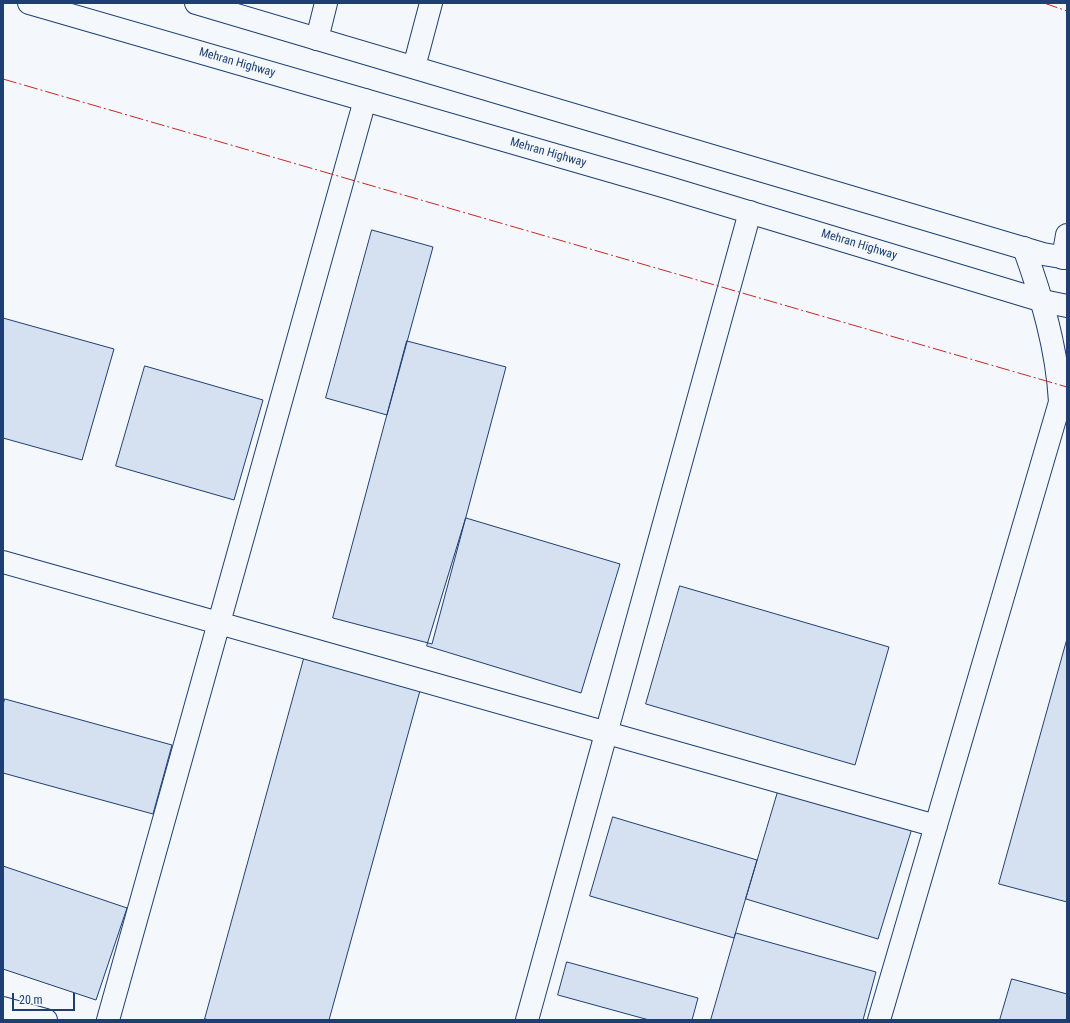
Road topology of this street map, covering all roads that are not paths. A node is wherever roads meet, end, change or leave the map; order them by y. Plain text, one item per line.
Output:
1 (29, 3) edge
2 (196, 3) edge
3 (326, 3) edge
4 (431, 3) edge
5 (317, 39) junction
6 (414, 67) junction
7 (365, 100) junction
8 (750, 212) junction
9 (1067, 234) edge
10 (1024, 248) junction
11 (1065, 258) edge
12 (1043, 301) junction
13 (1067, 306) edge
14 (3, 562) edge
15 (219, 623) junction
16 (606, 733) junction
17 (936, 826) junction
18 (3, 1008) edge
19 (46, 1020) edge
20 (108, 1020) edge
21 (527, 1020) edge
22 (879, 1020) edge

1 - 7 street, Mehran Highway
2 - 5 street
3 - 5 street
4 - 6 street
5 - 6 street
6 - 10 street
7 - 8 street, Mehran Highway
7 - 15 street
8 - 12 street, Mehran Highway
8 - 16 street
9 - 11 street
10 - 11 street
10 - 12 street
12 - 13 street, Mehran Highway
12 - 17 street
14 - 15 street
15 - 16 street
15 - 20 street
16 - 17 street
16 - 21 street
17 - 22 street
18 - 19 street

